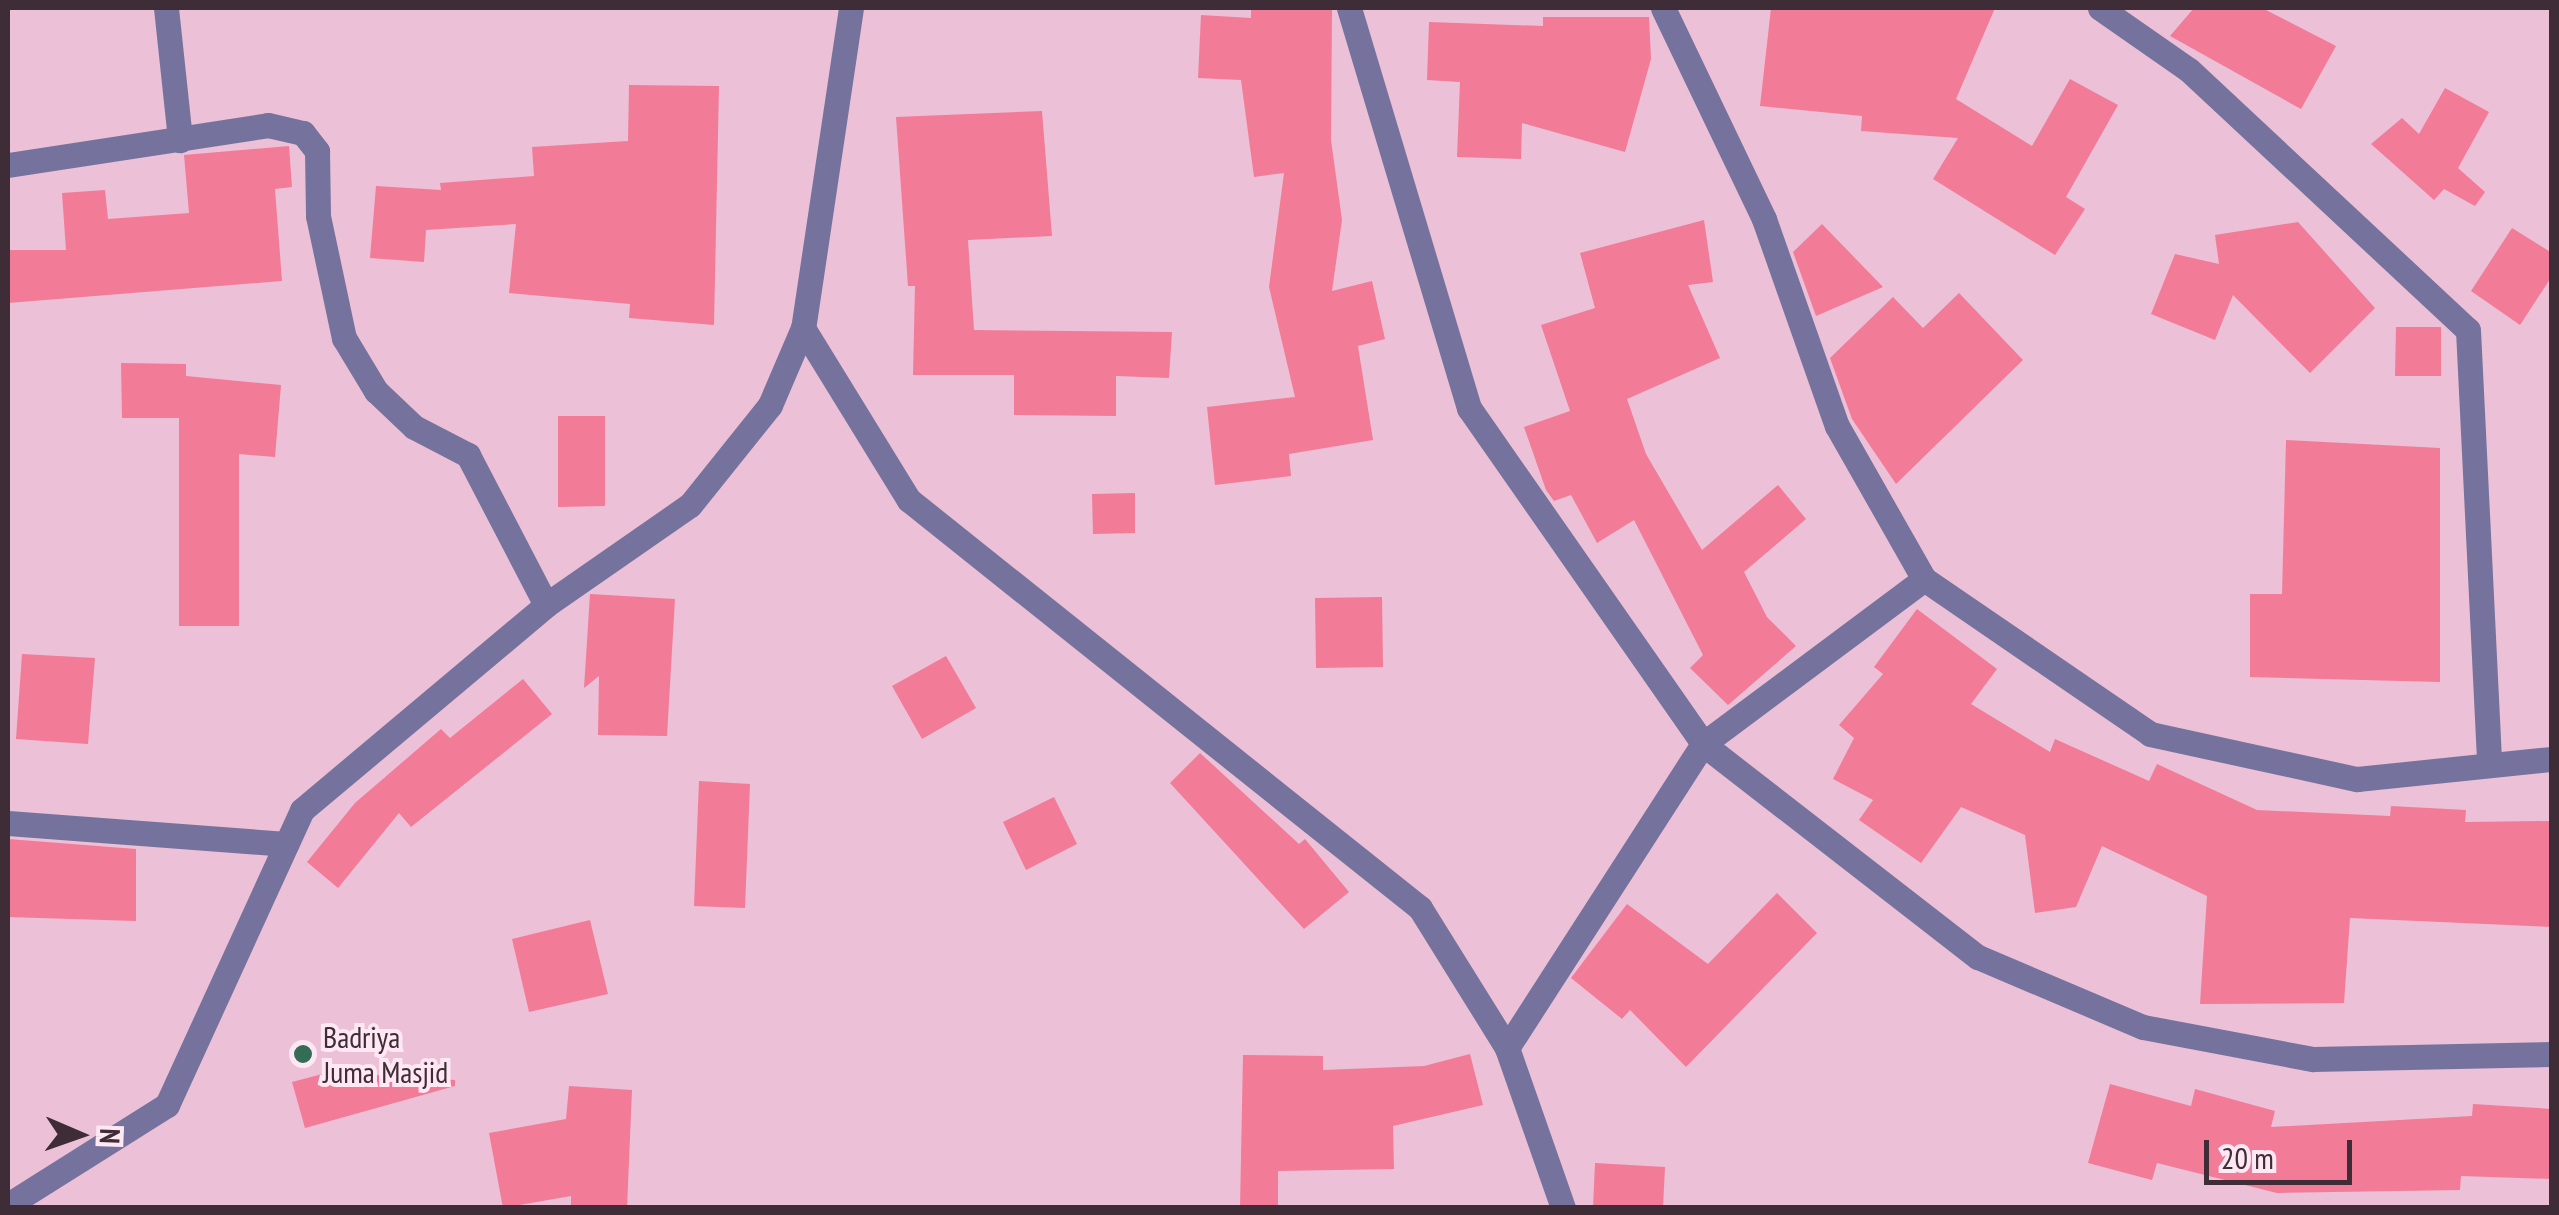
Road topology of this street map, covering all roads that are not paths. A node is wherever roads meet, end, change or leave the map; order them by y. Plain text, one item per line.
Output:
1 (166, 8) edge
2 (851, 8) edge
3 (1349, 8) edge
4 (1663, 8) edge
5 (2100, 8) edge
6 (180, 140) junction
7 (8, 165) edge
8 (804, 328) junction
9 (1924, 579) junction
10 (546, 605) junction
11 (1702, 744) junction
12 (2552, 759) edge
13 (2489, 760) junction
14 (8, 822) edge
15 (286, 844) junction
16 (1508, 1048) junction
17 (2552, 1054) edge
18 (8, 1205) edge
19 (1563, 1208) edge

1 - 6 street
2 - 8 street
3 - 11 street
4 - 9 street
5 - 13 street
6 - 7 street
6 - 10 street
8 - 10 street
8 - 16 street
9 - 11 street
9 - 13 street
10 - 15 street
11 - 16 street
11 - 17 street
12 - 13 street
14 - 15 street
15 - 18 street
16 - 19 street

